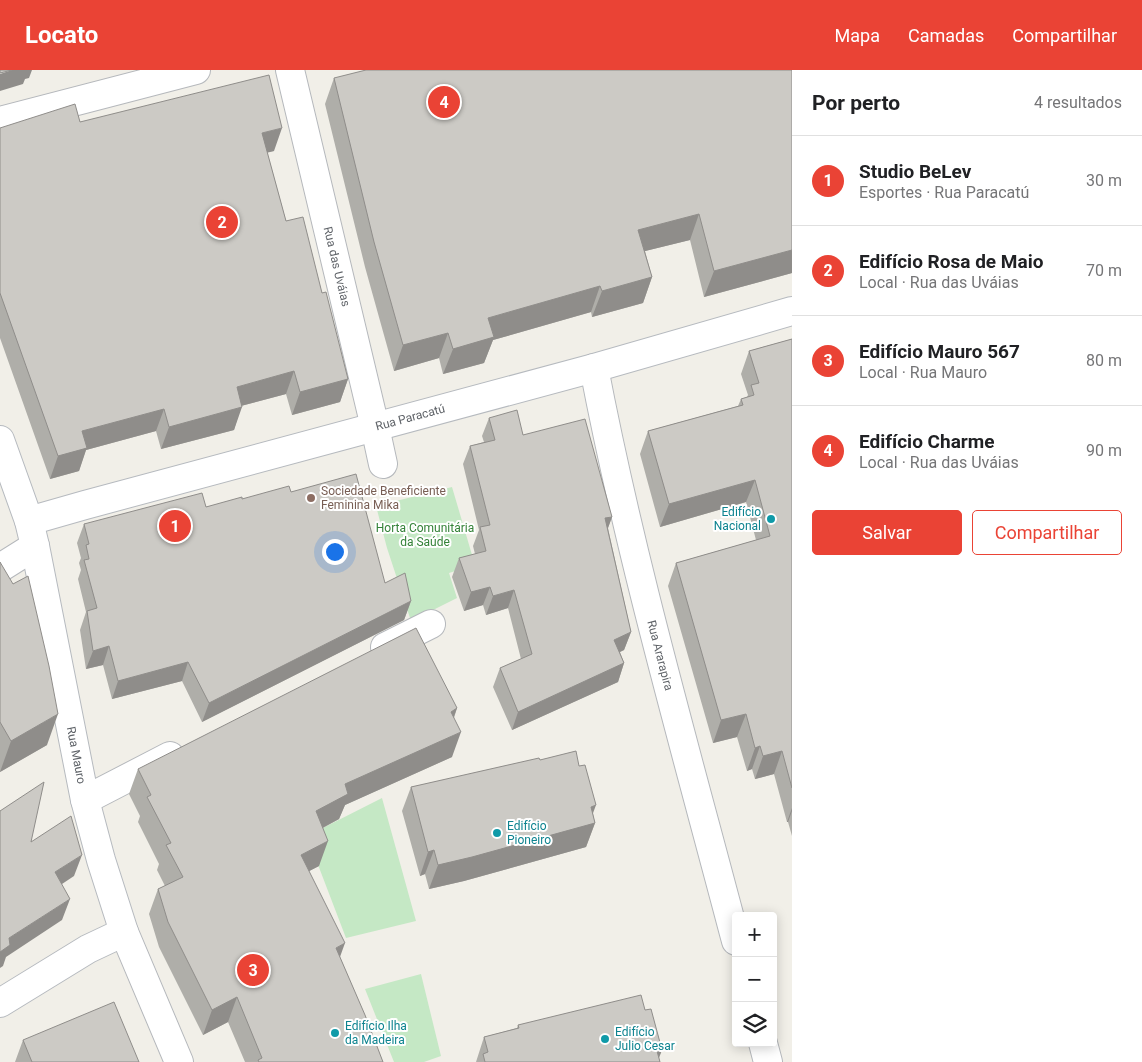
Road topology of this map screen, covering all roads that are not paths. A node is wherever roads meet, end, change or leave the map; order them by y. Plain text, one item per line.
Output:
1 (196, 70) edge
2 (290, 70) edge
3 (0, 121) edge
4 (792, 310) edge
5 (594, 368) junction
6 (375, 427) junction
7 (0, 440) edge
8 (382, 464) dead end
9 (32, 533) junction
10 (0, 568) edge
11 (431, 624) dead end
12 (362, 659) edge
13 (188, 747) edge
14 (85, 800) junction
15 (732, 926) edge
16 (124, 932) junction
17 (0, 1003) edge
18 (764, 1047) edge
19 (179, 1062) edge
20 (768, 1062) edge

1 - 3 street
2 - 6 street, Rua das Uváias
4 - 5 street, Rua Paracatú
5 - 6 street, Rua Paracatú
5 - 15 street, Rua Ararapira
6 - 8 street, Rua das Uváias
6 - 9 street, Rua Paracatú
7 - 9 street, Rua Mauro
9 - 10 street, Rua Paracatú
9 - 14 street, Rua Mauro
11 - 12 street
13 - 14 street
14 - 16 street, Rua Mauro
16 - 17 street
16 - 19 street, Rua Mauro
18 - 20 street

